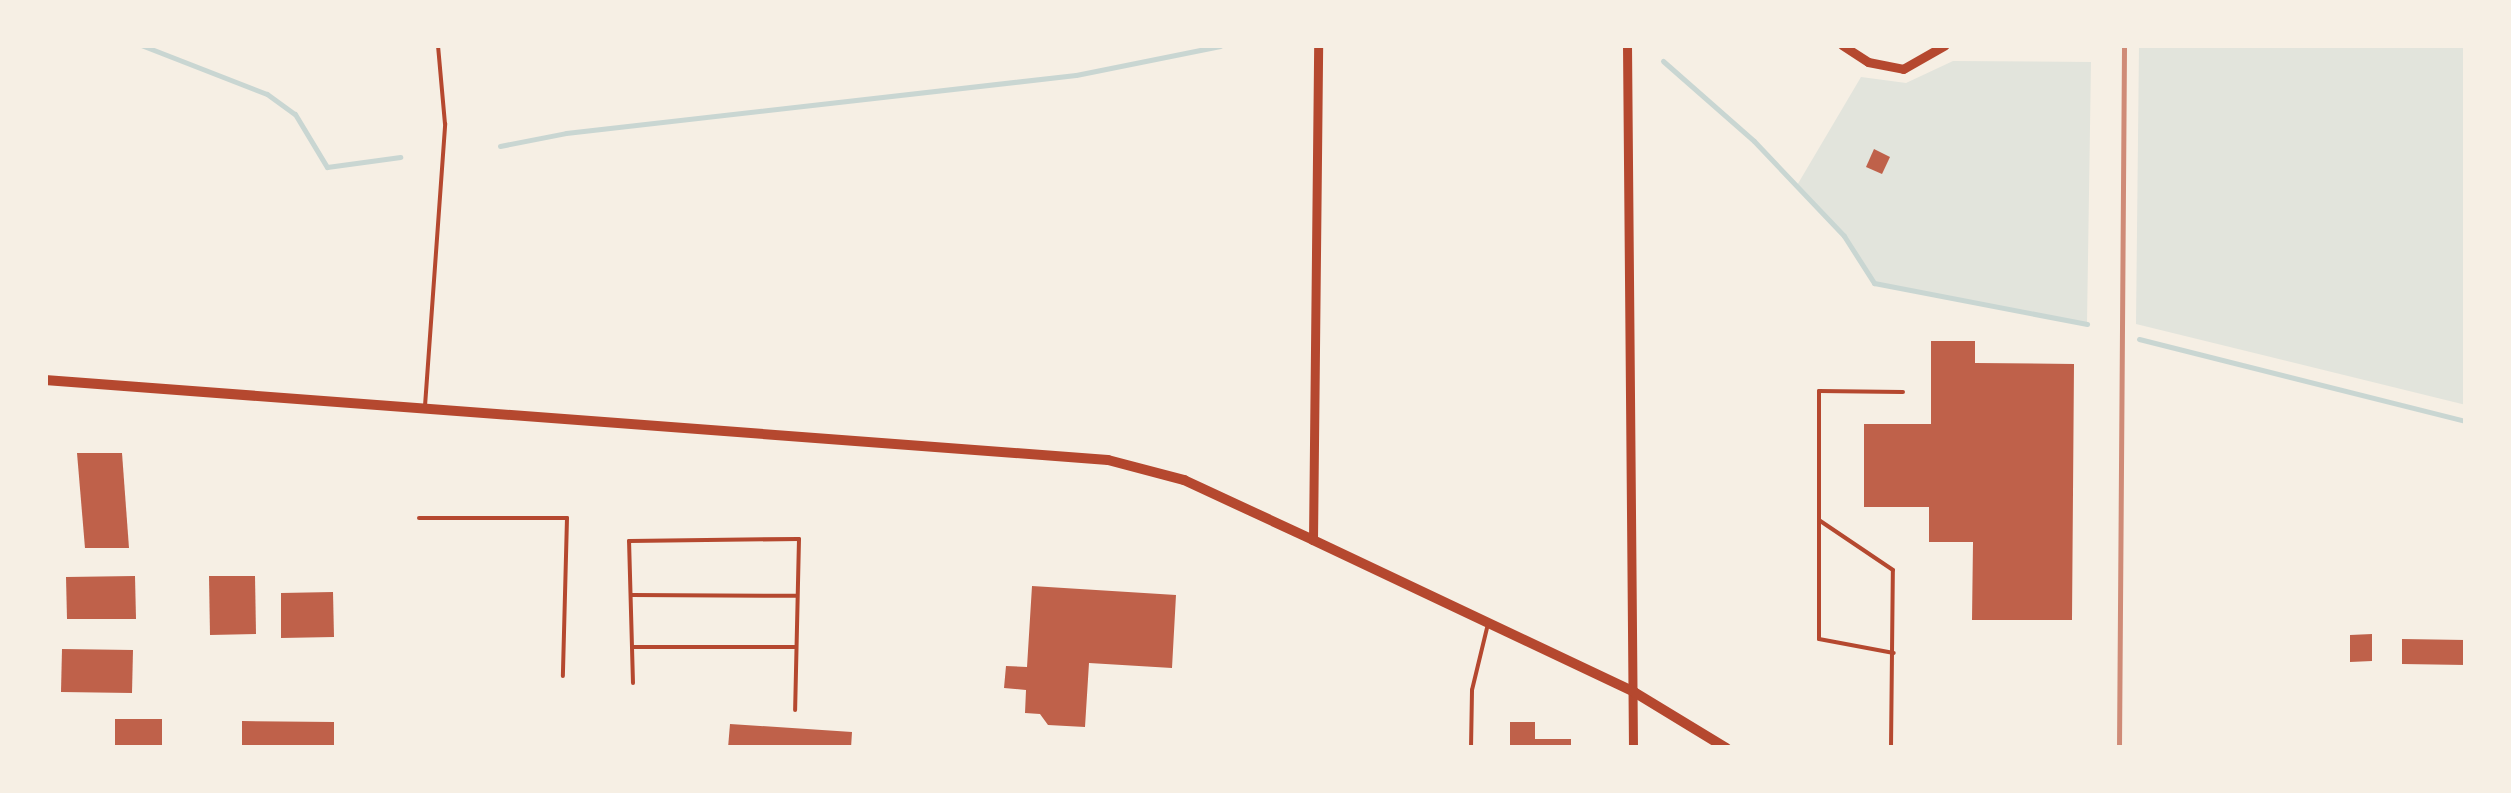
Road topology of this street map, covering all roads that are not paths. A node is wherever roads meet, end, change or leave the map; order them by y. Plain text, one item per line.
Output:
1 (438, 45) edge
2 (1318, 45) edge
3 (1627, 45) edge
4 (1842, 45) edge
5 (1945, 45) edge
6 (45, 380) edge
7 (1902, 392) dead end
8 (425, 406) junction
9 (418, 518) dead end
10 (1820, 520) junction
11 (1313, 540) junction
12 (630, 595) junction
13 (798, 596) junction
14 (1488, 623) junction
15 (796, 647) junction
16 (632, 648) junction
17 (1894, 653) junction
18 (563, 676) dead end
19 (633, 683) dead end
20 (1634, 692) junction
21 (795, 710) dead end
22 (1471, 748) edge
23 (1633, 748) edge
24 (1726, 748) edge
25 (1891, 748) edge

1 - 8 lane
2 - 11 street
3 - 20 street
4 - 5 street
6 - 8 street
7 - 10 lane
8 - 11 street
9 - 18 lane
10 - 17 lane
10 - 17 lane
11 - 14 street
12 - 13 lane
12 - 13 lane
12 - 16 lane
13 - 15 lane
14 - 20 street
14 - 22 lane
15 - 16 lane
15 - 21 lane
16 - 19 lane
17 - 25 lane
20 - 23 street
20 - 24 street

